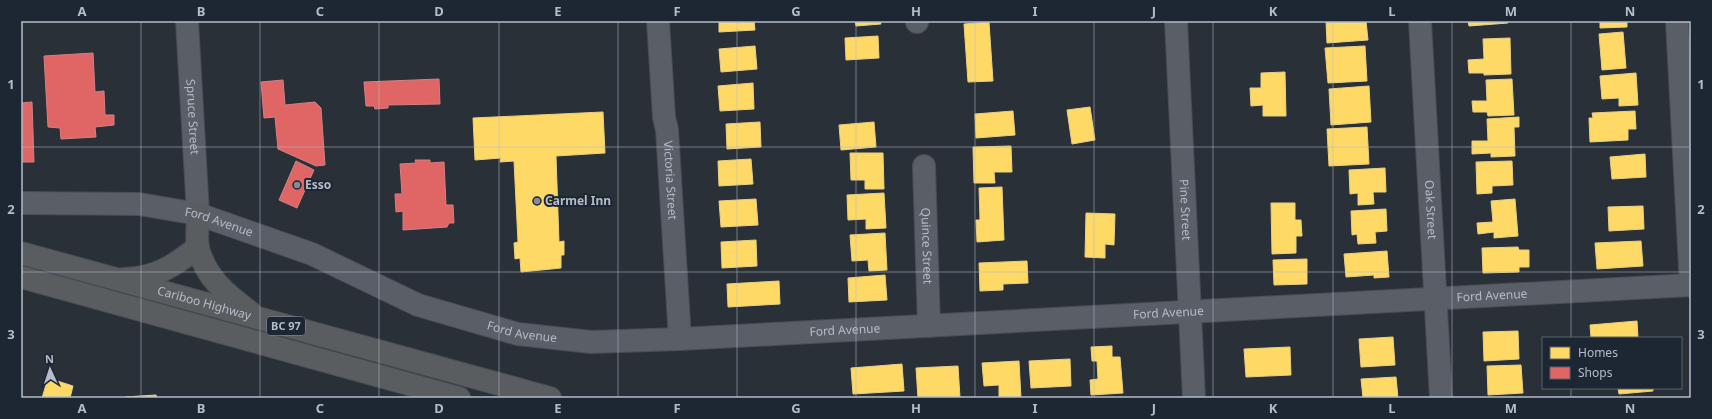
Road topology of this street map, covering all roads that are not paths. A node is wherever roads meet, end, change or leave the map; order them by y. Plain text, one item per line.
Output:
1 (188, 21) edge
2 (658, 21) edge
3 (1176, 21) edge
4 (1420, 21) edge
5 (1677, 21) edge
6 (1686, 96) edge
7 (924, 166) dead end
8 (21, 203) edge
9 (198, 214) junction
10 (198, 247) junction
11 (21, 253) edge
12 (21, 277) edge
13 (112, 279) junction
14 (1691, 285) edge
15 (1436, 298) junction
16 (1190, 312) junction
17 (257, 318) junction
18 (929, 326) junction
19 (680, 339) junction
20 (459, 398) edge
21 (550, 398) edge
22 (1194, 398) edge
23 (1441, 398) edge

1 - 9 street, Spruce Street
2 - 19 street, Victoria Street
3 - 16 street, Pine Street
4 - 15 street, Oak Street
5 - 6 street
6 - 14 street
7 - 18 street, Quince Street
8 - 9 street, Ford Avenue
9 - 10 highway
9 - 19 street, Ford Avenue
10 - 13 highway
10 - 17 highway
11 - 13 highway, Cariboo Highway / BC 97
12 - 20 highway, Cariboo Highway / BC 97
13 - 17 highway, Cariboo Highway / BC 97
14 - 15 street, Ford Avenue
15 - 16 street, Ford Avenue
15 - 23 street, Oak Street
16 - 18 street, Ford Avenue
16 - 22 street, Pine Street
17 - 21 highway, Cariboo Highway / BC 97
18 - 19 street, Ford Avenue

